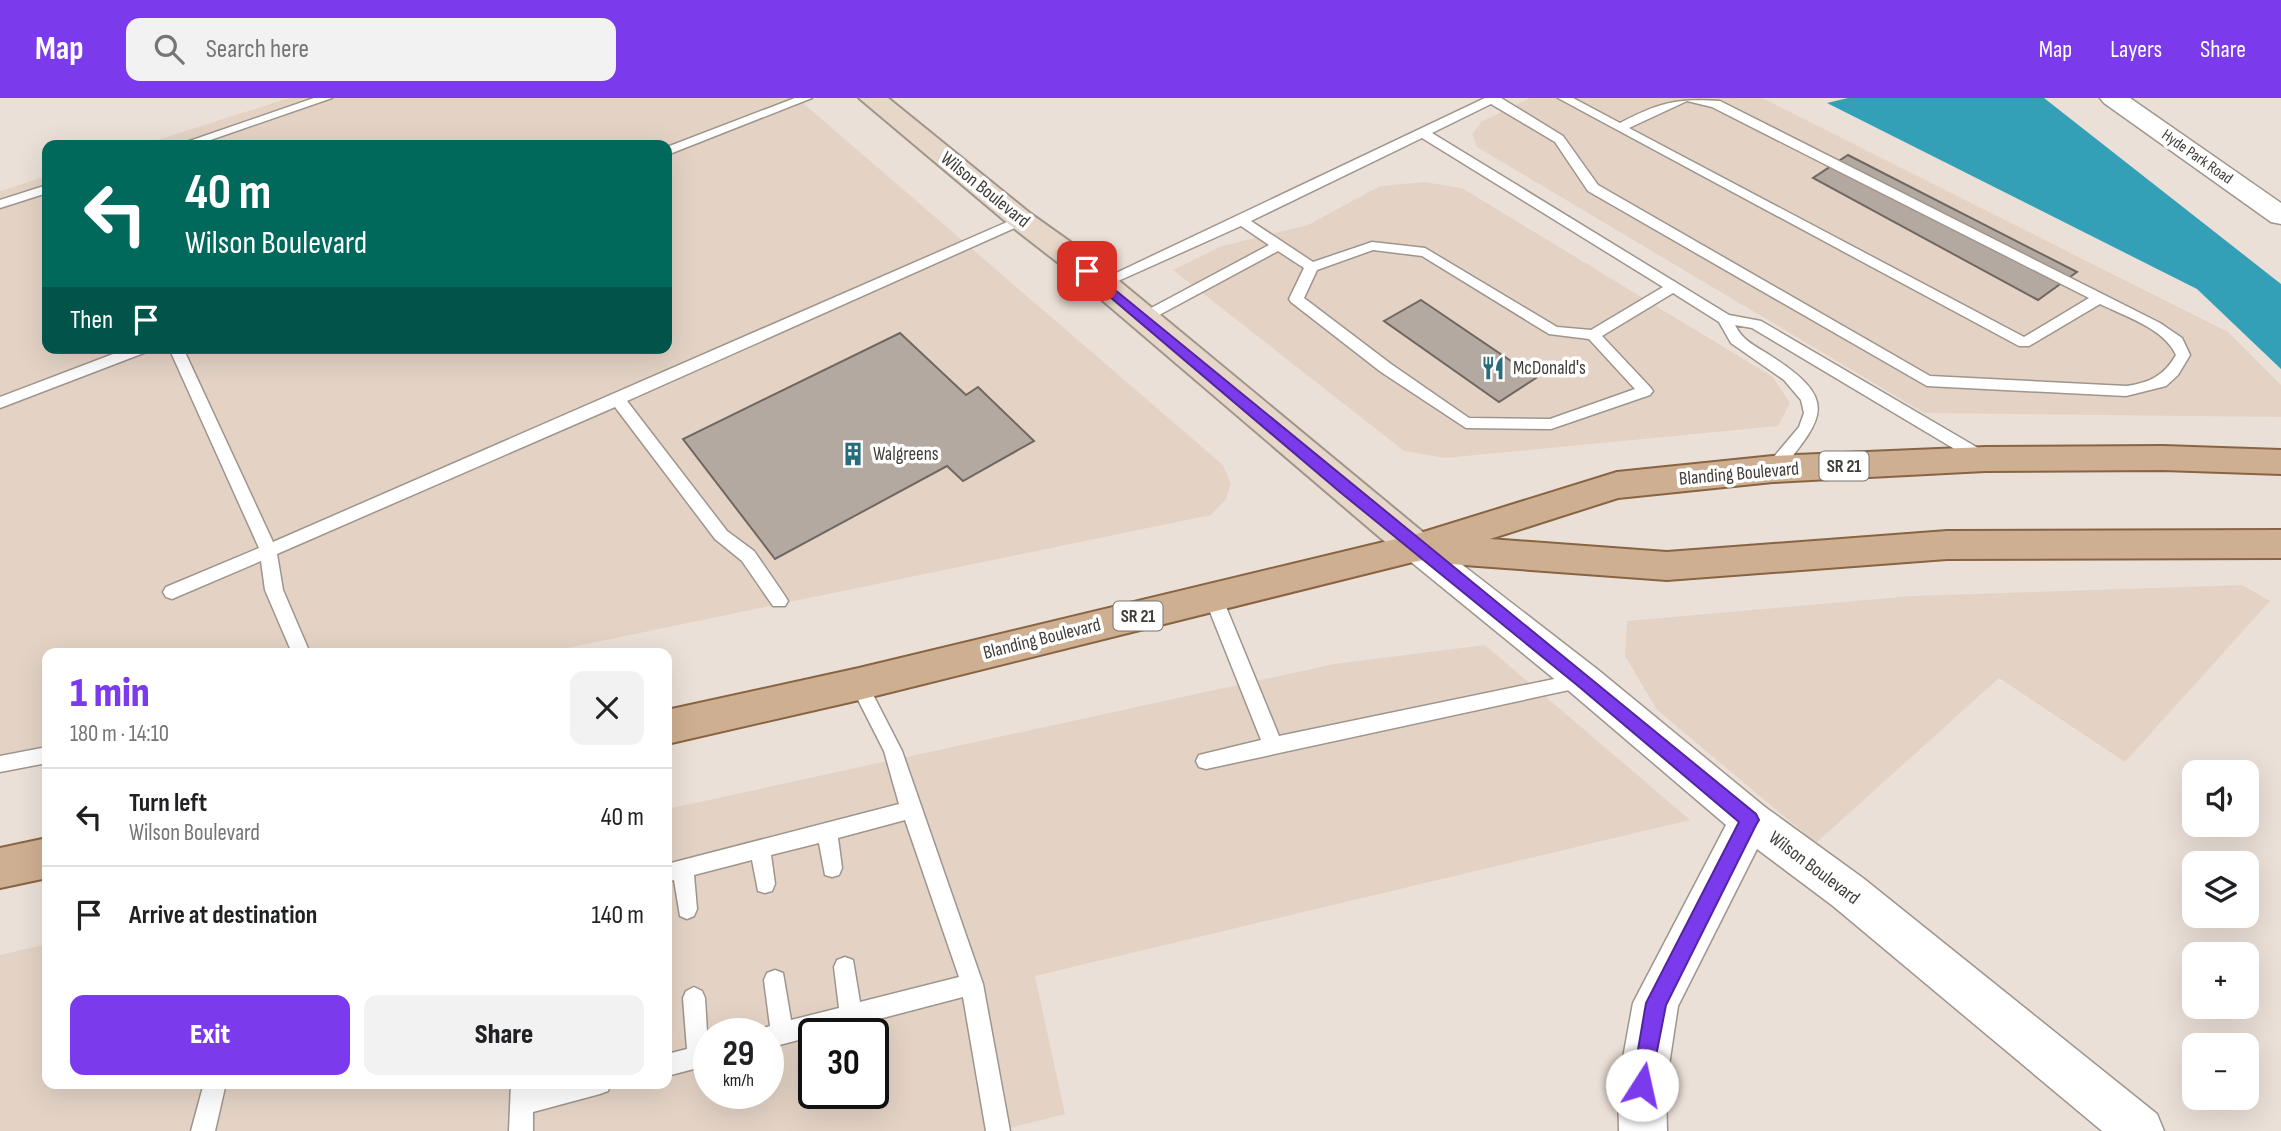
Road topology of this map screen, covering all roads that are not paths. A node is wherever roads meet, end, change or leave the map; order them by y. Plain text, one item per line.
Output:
1 (326, 98) edge
2 (806, 98) edge
3 (872, 98) edge
4 (1564, 98) edge
5 (1687, 98) edge
6 (2113, 98) edge
7 (1494, 99) edge
8 (1620, 128) junction
9 (1423, 133) junction
10 (199, 140) edge
11 (672, 149) edge
12 (42, 191) edge
13 (0, 204) edge
14 (2281, 216) edge
15 (1021, 220) junction
16 (1241, 220) junction
17 (1278, 245) junction
18 (1311, 267) junction
19 (1102, 284) junction
20 (1673, 287) junction
21 (2101, 297) junction
22 (1143, 318) junction
23 (1725, 319) junction
24 (1592, 335) junction
25 (128, 354) edge
26 (179, 354) edge
27 (617, 399) junction
28 (0, 403) edge
29 (1985, 459) junction
30 (2281, 463) edge
31 (1773, 469) junction
32 (2281, 544) edge
33 (1417, 548) junction
34 (268, 550) junction
35 (172, 592) dead end
36 (1213, 597) junction
37 (779, 601) dead end
38 (299, 648) edge
39 (1583, 680) junction
40 (859, 684) junction
41 (672, 726) edge
42 (1273, 745) junction
43 (42, 756) edge
44 (1206, 761) dead end
45 (0, 764) edge
46 (911, 810) junction
47 (1750, 820) junction
48 (827, 831) junction
49 (760, 849) junction
50 (42, 859) edge
51 (0, 868) edge
52 (832, 868) dead end
53 (675, 871) edge
54 (765, 884) dead end
55 (687, 909) dead end
56 (845, 967) dead end
57 (775, 980) dead end
58 (972, 984) junction
59 (694, 998) dead end
60 (851, 1015) junction
61 (698, 1018) edge
62 (775, 1018) edge
63 (784, 1034) edge
64 (693, 1058) edge
65 (672, 1064) edge
66 (214, 1089) edge
67 (557, 1089) edge
68 (522, 1094) edge
69 (203, 1131) edge
70 (521, 1131) edge
71 (998, 1131) edge
72 (1643, 1131) edge
73 (2140, 1131) edge

1 - 10 lane
2 - 11 lane
3 - 15 main road, Wilson Boulevard
4 - 8 lane
5 - 8 lane
5 - 21 lane
6 - 14 street, Hyde Park Road
7 - 9 lane
7 - 21 lane
8 - 21 lane
9 - 16 lane
9 - 20 lane
12 - 13 lane
15 - 19 main road, Wilson Boulevard
15 - 27 lane
16 - 17 lane
16 - 19 lane
17 - 18 lane
17 - 22 lane
18 - 24 lane
18 - 24 lane
19 - 22 main road, Wilson Boulevard
20 - 23 lane
20 - 24 lane
22 - 33 main road, Wilson Boulevard
23 - 29 lane
23 - 31 lane
25 - 28 lane
26 - 34 lane
27 - 34 lane
27 - 37 lane
29 - 30 main road, Blanding Boulevard / SR 21
29 - 31 main road, Blanding Boulevard / SR 21
31 - 33 main road, Blanding Boulevard / SR 21
32 - 33 main road, Blanding Boulevard / SR 21
33 - 36 main road, Blanding Boulevard / SR 21
33 - 39 street, Wilson Boulevard
34 - 35 lane
34 - 38 lane
36 - 40 main road, Blanding Boulevard / SR 21
36 - 42 lane
39 - 42 lane
39 - 47 street, Wilson Boulevard
40 - 41 main road, Blanding Boulevard / SR 21
40 - 46 lane
42 - 44 lane
43 - 45 lane
46 - 48 lane
46 - 58 lane
47 - 72 street
47 - 73 street, Wilson Boulevard
48 - 49 lane
48 - 52 lane
49 - 53 lane
49 - 54 lane
50 - 51 main road
53 - 55 lane
56 - 60 lane
57 - 62 lane
58 - 60 lane
58 - 71 lane
59 - 61 lane
60 - 63 lane
64 - 65 lane
66 - 69 lane
67 - 68 lane
68 - 70 lane

